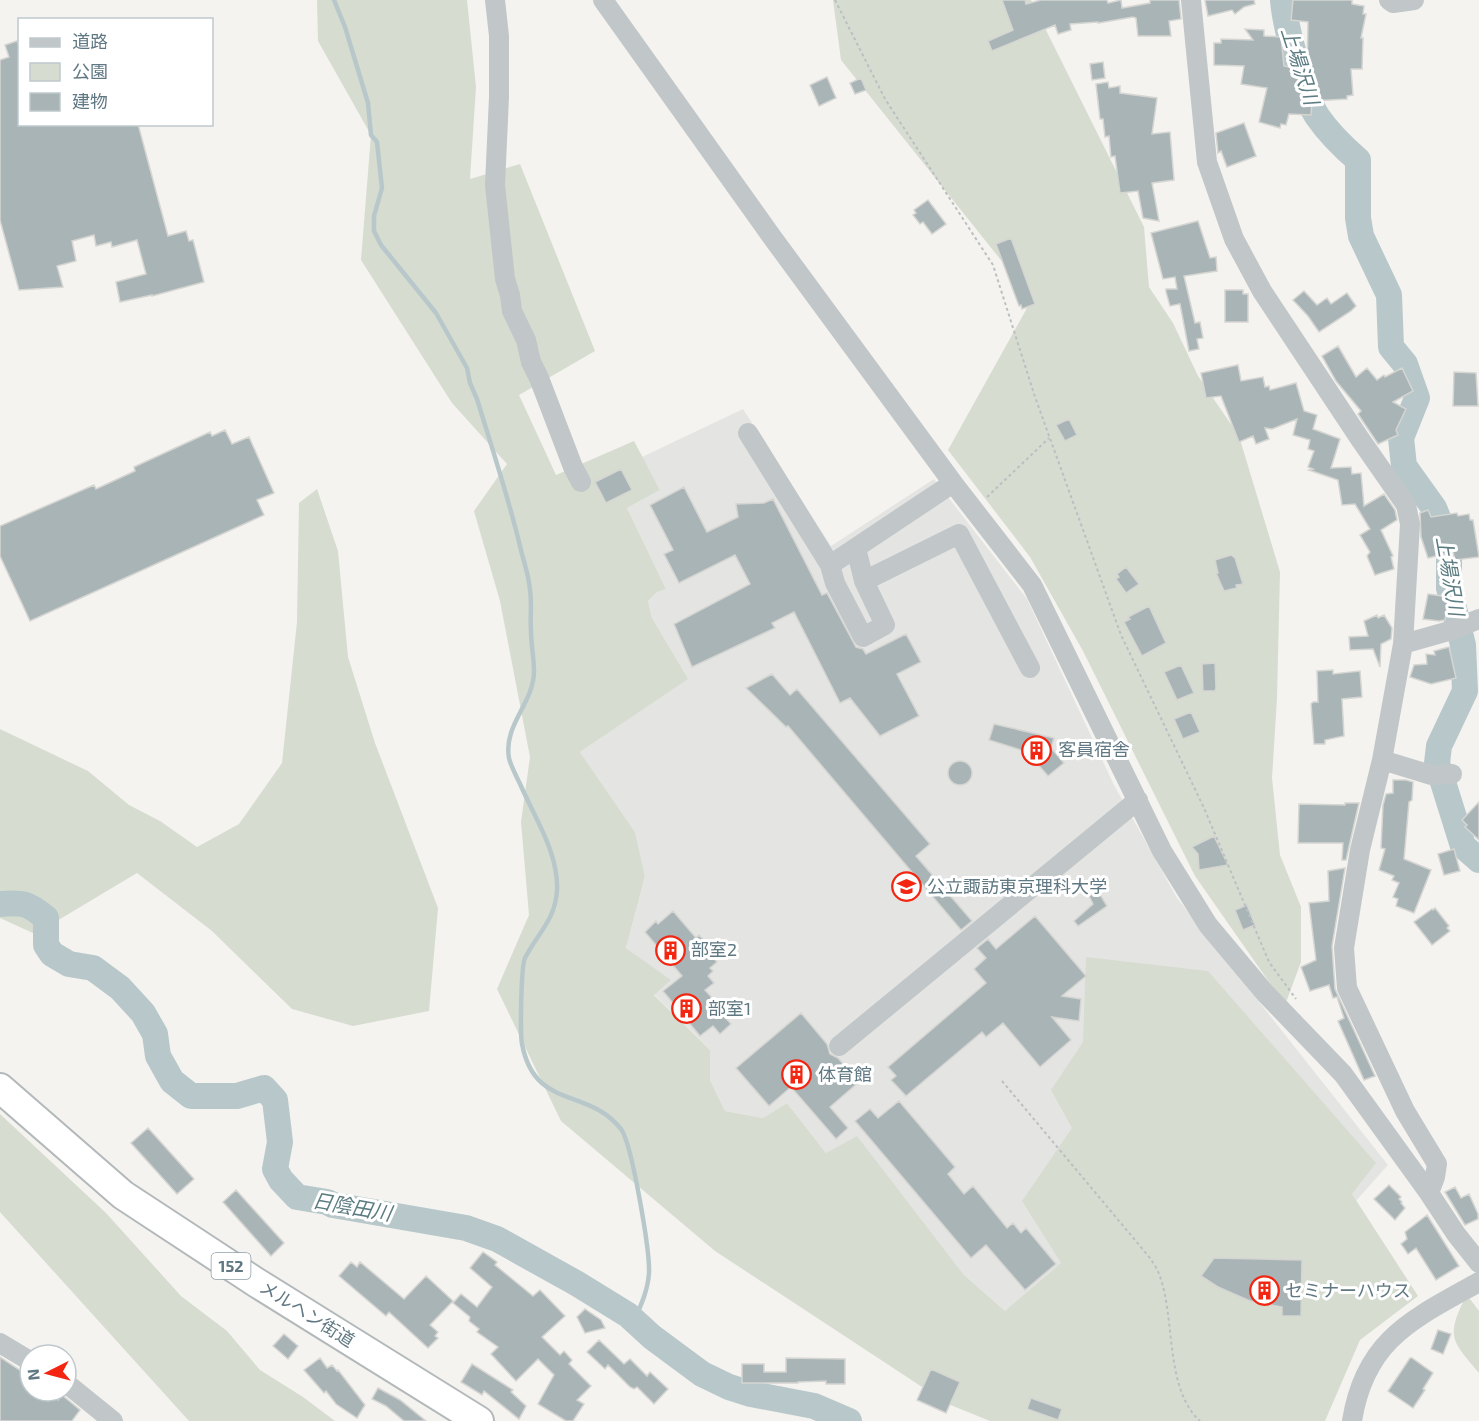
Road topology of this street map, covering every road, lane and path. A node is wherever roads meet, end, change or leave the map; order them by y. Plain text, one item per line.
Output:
1 (495, 0) edge
2 (603, 0) edge
3 (835, 0) edge
4 (1191, 0) edge
5 (1389, 0) edge
6 (1414, 0) edge
7 (748, 433) dead end
8 (1049, 438) junction
9 (581, 482) dead end
10 (953, 483) junction
11 (974, 510) junction
12 (856, 548) junction
13 (830, 565) junction
14 (864, 581) junction
15 (1464, 625) edge
16 (1403, 644) junction
17 (1030, 668) dead end
18 (1383, 760) junction
19 (1452, 774) dead end
20 (1138, 800) junction
21 (1300, 1005) dead end
22 (839, 1046) dead end
23 (1002, 1081) dead end
24 (0, 1088) edge
25 (1429, 1193) junction
26 (1479, 1263) edge
27 (1479, 1282) edge
28 (0, 1343) edge
29 (18, 1354) edge
30 (78, 1393) edge
31 (113, 1421) edge
32 (479, 1421) edge
33 (1200, 1421) edge
34 (1352, 1421) edge

1 - 9 street
2 - 10 street
3 - 8 path
4 - 16 street
5 - 6 street
7 - 13 street
8 - 11 path
8 - 21 path
10 - 11 street
10 - 12 street
11 - 20 street
12 - 13 street
12 - 14 street
13 - 14 street
14 - 17 street
15 - 16 street
16 - 18 street
18 - 19 street
18 - 25 street
20 - 22 street
20 - 25 street
23 - 33 path
24 - 32 highway, メルヘン街道 / 152
25 - 26 street
27 - 34 street
28 - 29 street
30 - 31 street

